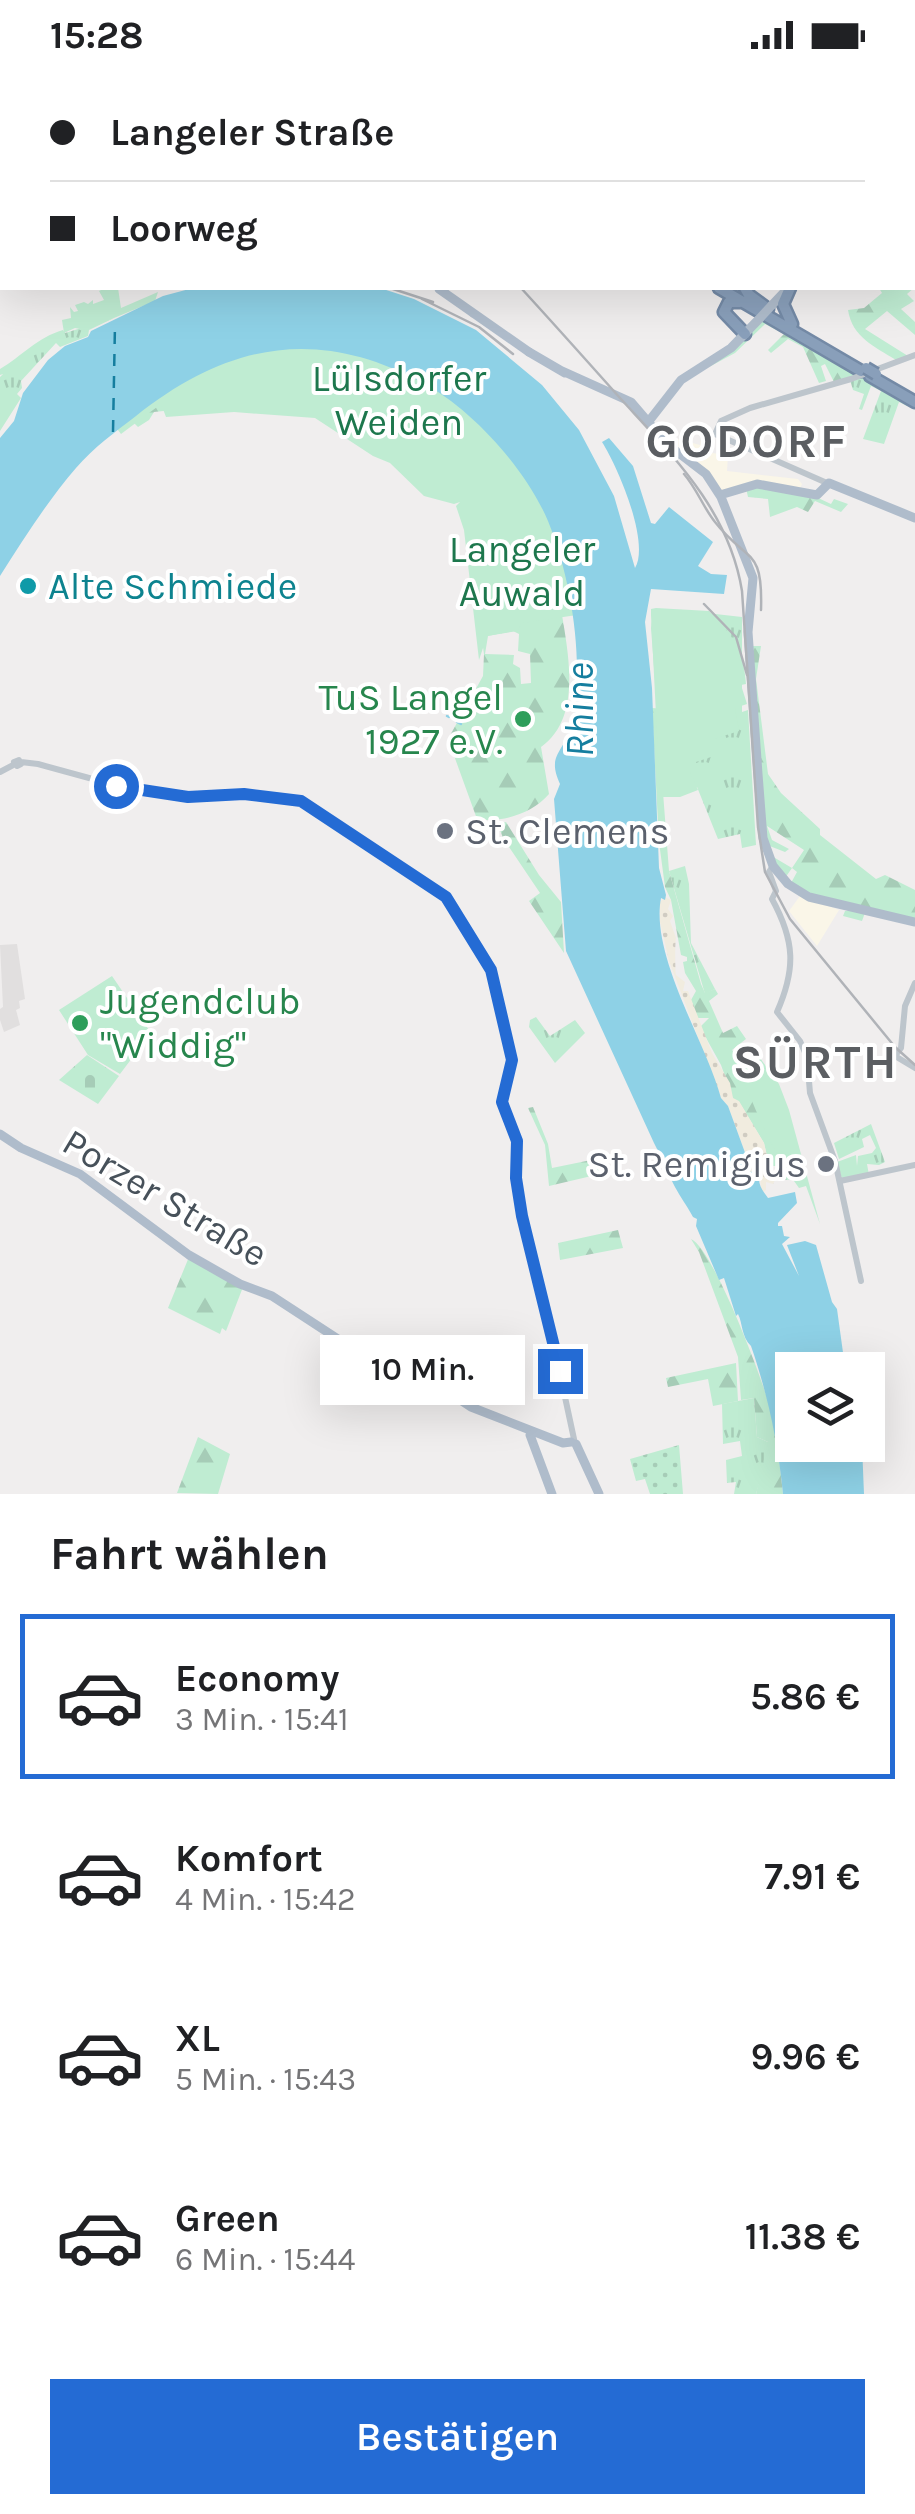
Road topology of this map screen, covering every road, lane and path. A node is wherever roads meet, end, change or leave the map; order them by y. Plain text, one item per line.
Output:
1 (441, 290) edge
2 (719, 290) edge
3 (722, 290) edge
4 (736, 290) edge
5 (747, 290) edge
6 (780, 295) edge
7 (748, 304) junction
8 (757, 321) joint
9 (794, 327) junction
10 (739, 333) junction
11 (915, 355) edge
12 (867, 373) junction
13 (915, 399) edge
14 (651, 421) junction
15 (828, 483) junction
16 (725, 494) junction
17 (915, 518) edge
18 (0, 772) edge
19 (773, 866) junction
20 (915, 922) edge
21 (915, 983) edge
22 (915, 1068) edge
23 (0, 1134) edge
24 (915, 1165) edge
25 (840, 1181) junction
26 (861, 1281) dead end
27 (532, 1431) junction
28 (574, 1442) junction
29 (552, 1494) edge
30 (599, 1494) edge

1 - 14 main road, bridge
2 - 10 highway
3 - 7 highway
4 - 6 highway
5 - 6 highway
6 - 8 main road, bridge
6 - 9 highway
6 - 9 highway
7 - 9 highway
7 - 10 highway
8 - 10 highway
9 - 12 highway
10 - 14 main road
11 - 12 street
12 - 13 highway
12 - 15 street
14 - 16 main road
15 - 16 main road
15 - 17 main road
16 - 19 main road
18 - 28 street
19 - 20 main road
19 - 25 street
21 - 22 street
23 - 27 main road, Porzer Straße
24 - 25 street
25 - 26 street
27 - 28 main road, Porzer Straße
27 - 29 main road
28 - 30 main road

